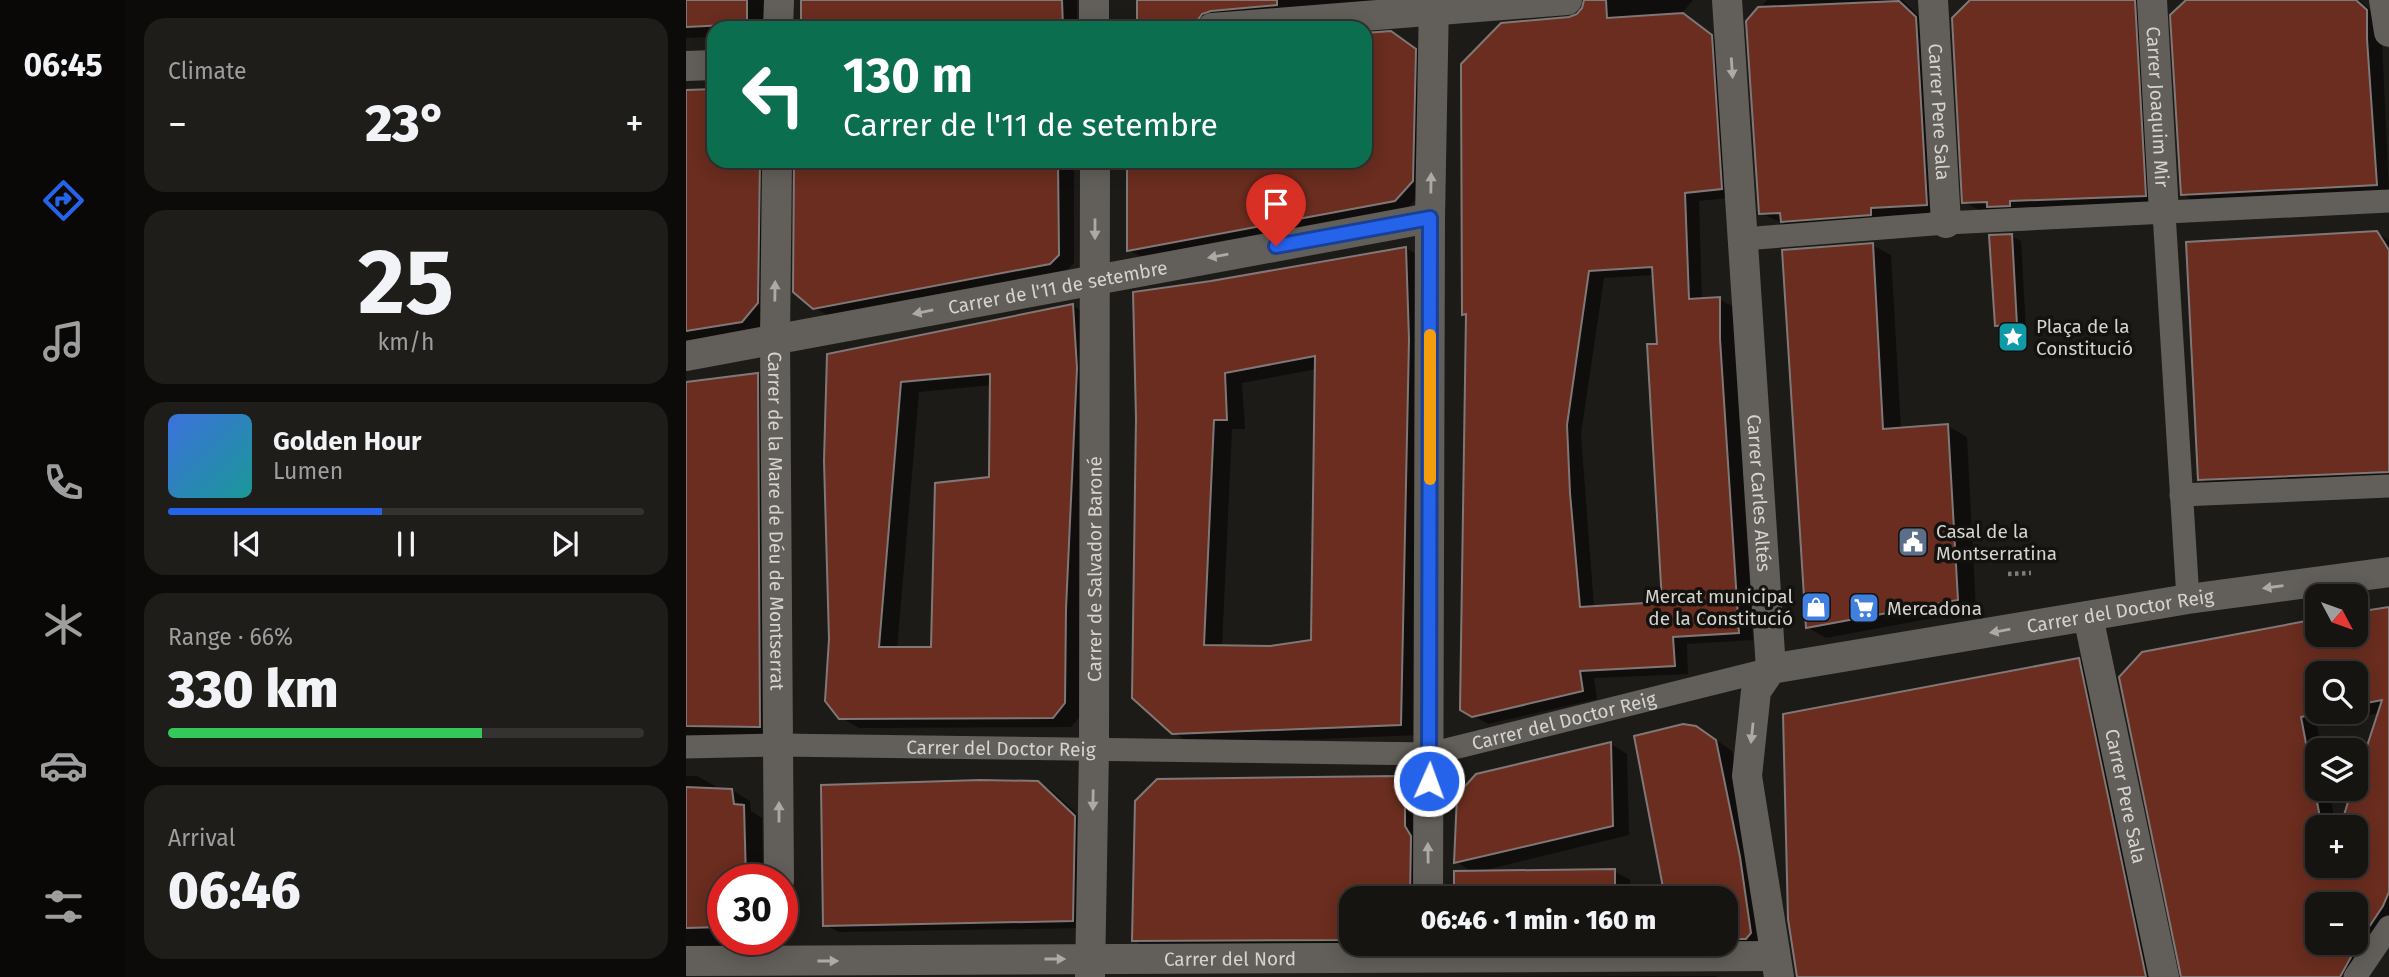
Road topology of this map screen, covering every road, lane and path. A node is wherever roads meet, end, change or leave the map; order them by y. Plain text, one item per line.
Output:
1 (779, 0) edge
2 (1094, 0) edge
3 (1567, 0) edge
4 (1727, 0) edge
5 (1933, 0) edge
6 (2152, 0) edge
7 (2384, 0) edge
8 (1434, 5) edge
9 (778, 21) edge
10 (1094, 21) edge
11 (1280, 21) edge
12 (2389, 32) edge
13 (707, 65) edge
14 (686, 66) edge
15 (776, 168) edge
16 (1095, 168) edge
17 (2389, 201) edge
18 (2164, 213) junction
19 (1430, 218) junction
20 (1946, 223) junction
21 (1744, 239) junction
22 (1095, 279) junction
23 (775, 339) junction
24 (686, 356) edge
25 (2389, 486) edge
26 (2180, 495) junction
27 (2389, 572) edge
28 (2031, 573) dead end
29 (2008, 575) dead end
30 (2188, 599) junction
31 (2088, 615) junction
32 (1771, 669) junction
33 (779, 745) junction
34 (686, 747) edge
35 (1094, 750) junction
36 (1430, 754) junction
37 (779, 864) edge
38 (1428, 886) edge
39 (2389, 927) edge
40 (779, 959) edge
41 (1429, 960) edge
42 (686, 961) edge
43 (1777, 966) edge
44 (1090, 968) edge
45 (2164, 977) edge
46 (2355, 977) edge

1 - 9 street
2 - 10 street
3 - 8 street
4 -> 21 street, Carrer Carles Altés
5 - 20 street, Carrer Pere Sala
6 - 18 street, Carrer Joaquim Mir
7 - 12 street
8 - 11 street
19 -> 8 street
13 - 14 street
23 -> 15 street, Carrer de la Mare de Déu de Montserrat
16 -> 22 street, Carrer de Salvador Baroné
17 - 18 street
18 - 20 street
18 - 26 street
19 -> 22 street, Carrer de l'11 de setembre
19 - 36 street
20 - 21 street
21 - 32 street, Carrer Carles Altés
22 -> 23 street, Carrer de l'11 de setembre
22 - 35 street, Carrer de Salvador Baroné
23 - 24 street, Carrer de l'11 de setembre
23 - 33 street, Carrer de la Mare de Déu de Montserrat
25 - 26 street
26 - 30 street
27 -> 30 street, Carrer del Doctor Reig
28 - 29 path
30 - 31 street, Carrer del Doctor Reig
31 -> 32 street, Carrer del Doctor Reig
31 - 45 street, Carrer Pere Sala
32 - 36 street, Carrer del Doctor Reig
32 -> 43 street
33 - 34 street, Carrer del Doctor Reig
33 - 35 street, Carrer del Doctor Reig
37 -> 33 street, Carrer de la Mare de Déu de Montserrat
35 - 36 street, Carrer del Doctor Reig
35 -> 44 street, Carrer de Salvador Baroné
38 -> 36 street
39 - 46 street
40 - 42 street, Carrer del Nord
40 -> 44 street, Carrer del Nord
41 - 43 street, Carrer del Nord
41 - 44 street, Carrer del Nord

